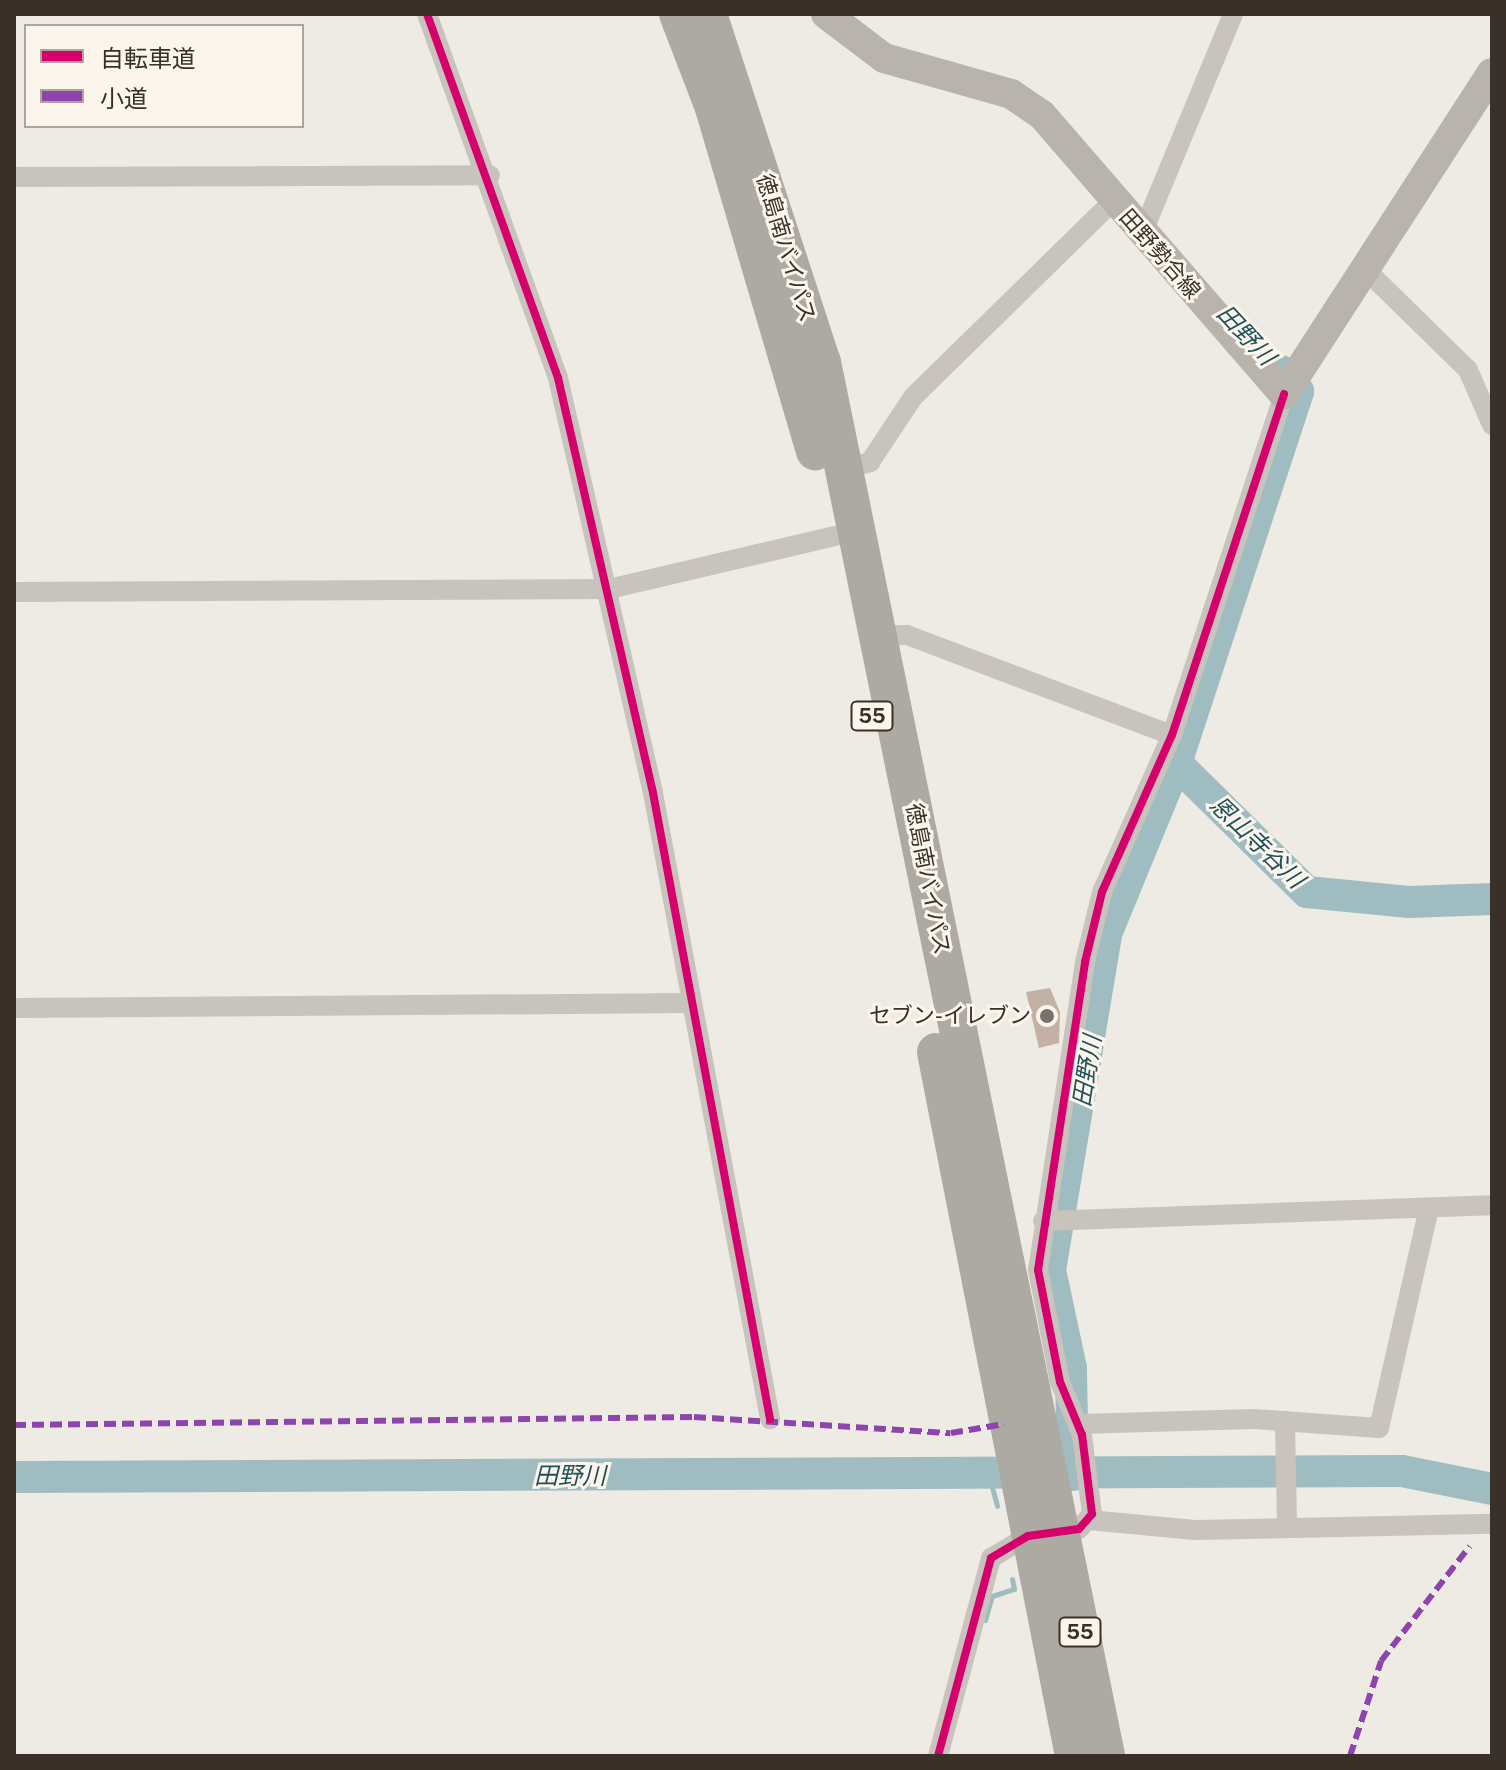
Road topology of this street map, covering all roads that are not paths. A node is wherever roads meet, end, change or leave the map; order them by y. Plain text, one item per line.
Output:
1 (427, 14) edge
2 (678, 14) edge
3 (708, 14) edge
4 (826, 14) edge
5 (1233, 14) edge
6 (1492, 73) edge
7 (490, 175) junction
8 (14, 177) edge
9 (1114, 200) junction
10 (1146, 230) junction
11 (1367, 271) junction
12 (1284, 394) junction
13 (1492, 425) edge
14 (845, 468) junction
15 (835, 536) junction
16 (609, 589) junction
17 (14, 592) edge
18 (882, 635) junction
19 (1172, 735) junction
20 (691, 1003) junction
21 (14, 1008) edge
22 (1492, 1205) edge
23 (1429, 1208) junction
24 (1052, 1222) junction
25 (770, 1419) dead end
26 (1081, 1429) junction
27 (1285, 1429) junction
28 (1022, 1431) junction
29 (1058, 1519) junction
30 (1287, 1520) junction
31 (1492, 1524) edge
32 (938, 1756) edge
33 (1074, 1756) edge
34 (1106, 1756) edge

1 - 7 street
2 - 15 highway, 徳島南バイパス / 55
3 - 14 highway, 徳島南バイパス / 55
4 - 9 main road, 田野勢合線
5 - 10 street
6 - 11 main road
7 - 8 street
7 - 16 street
9 - 10 main road, 田野勢合線
9 - 14 street
10 - 12 main road, 田野勢合線
11 - 12 main road
11 - 13 street
12 - 19 street
14 - 18 highway, 徳島南バイパス / 55
15 - 16 street
15 - 28 highway, 徳島南バイパス / 55
16 - 17 street
16 - 20 street
18 - 19 street
18 - 28 highway, 徳島南バイパス / 55
19 - 24 street
20 - 21 street
20 - 25 street
22 - 23 street
23 - 24 street
23 - 27 street
24 - 26 street
26 - 27 street
26 - 29 street
27 - 30 street
28 - 29 highway, 徳島南バイパス / 55
29 - 30 street
29 - 32 street
29 - 33 highway, 徳島南バイパス / 55
29 - 34 highway, 徳島南バイパス / 55
30 - 31 street

